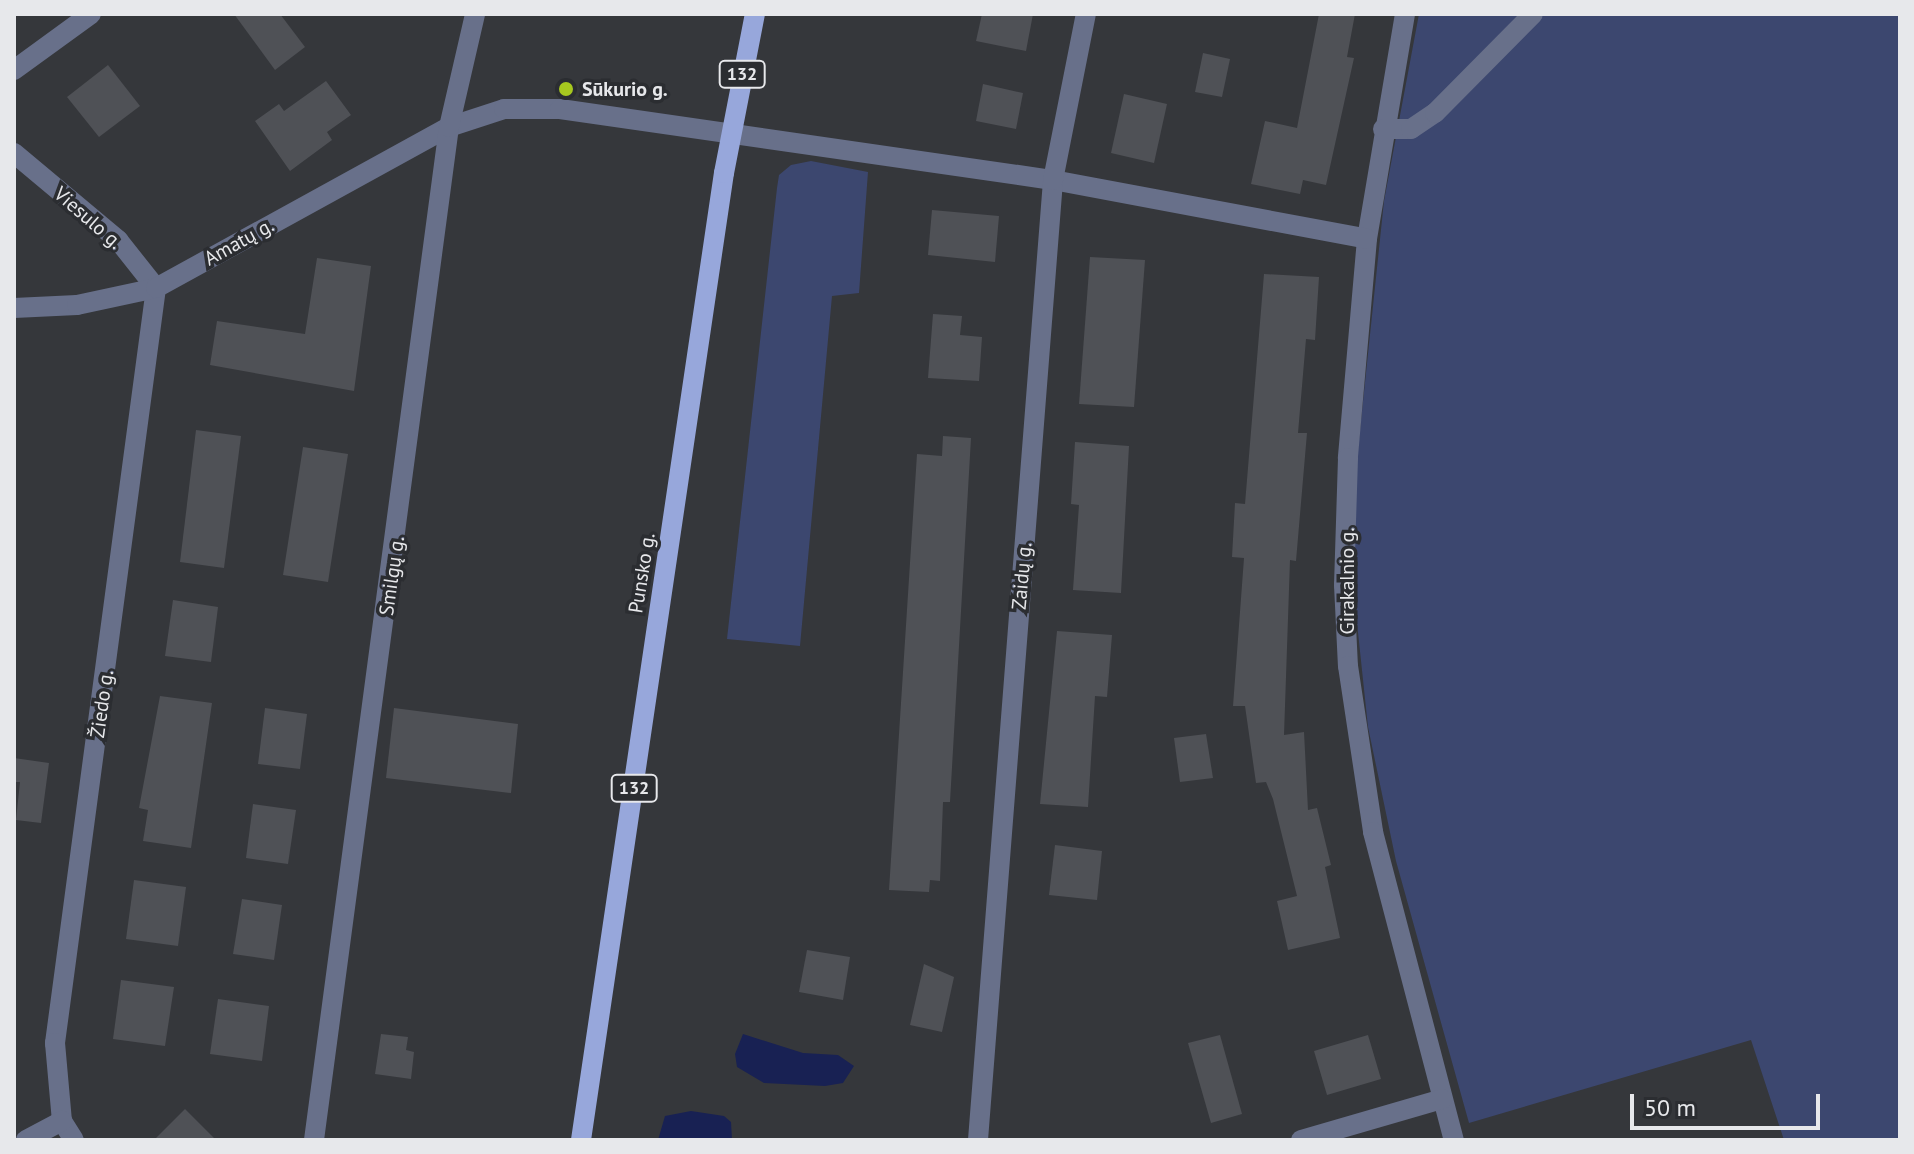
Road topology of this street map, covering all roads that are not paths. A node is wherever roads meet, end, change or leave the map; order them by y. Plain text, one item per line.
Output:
1 (91, 14) edge
2 (475, 14) edge
3 (755, 14) edge
4 (1086, 14) edge
5 (1405, 14) edge
6 (1533, 14) edge
7 (14, 70) edge
8 (449, 127) junction
9 (1383, 129) junction
10 (731, 135) junction
11 (14, 153) edge
12 (1053, 180) junction
13 (1367, 239) junction
14 (156, 288) junction
15 (14, 308) edge
16 (1442, 1099) junction
17 (62, 1121) junction
18 (26, 1140) edge
19 (74, 1140) edge
20 (314, 1140) edge
21 (581, 1140) edge
22 (978, 1140) edge
23 (1301, 1140) edge
24 (1454, 1140) edge

1 - 7 street
2 - 8 street, Smilgų g.
3 - 10 main road, Punsko g. / 132
4 - 12 street, Zaidų g.
5 - 9 street, Girakalnio g.
6 - 9 street
8 - 10 street, Amatų g.
8 - 14 street, Amatų g.
8 - 20 street, Smilgų g.
9 - 13 street, Girakalnio g.
10 - 12 street, Amatų g.
10 - 21 main road, Punsko g. / 132
11 - 14 street, Viesulo g.
12 - 13 street, Amatų g.
12 - 22 street, Zaidų g.
13 - 16 street, Girakalnio g.
14 - 15 street, Amatų g.
14 - 17 street, Žiedo g.
16 - 23 street
16 - 24 street, Girakalnio g.
17 - 18 street
17 - 19 street, Žiedo g.

